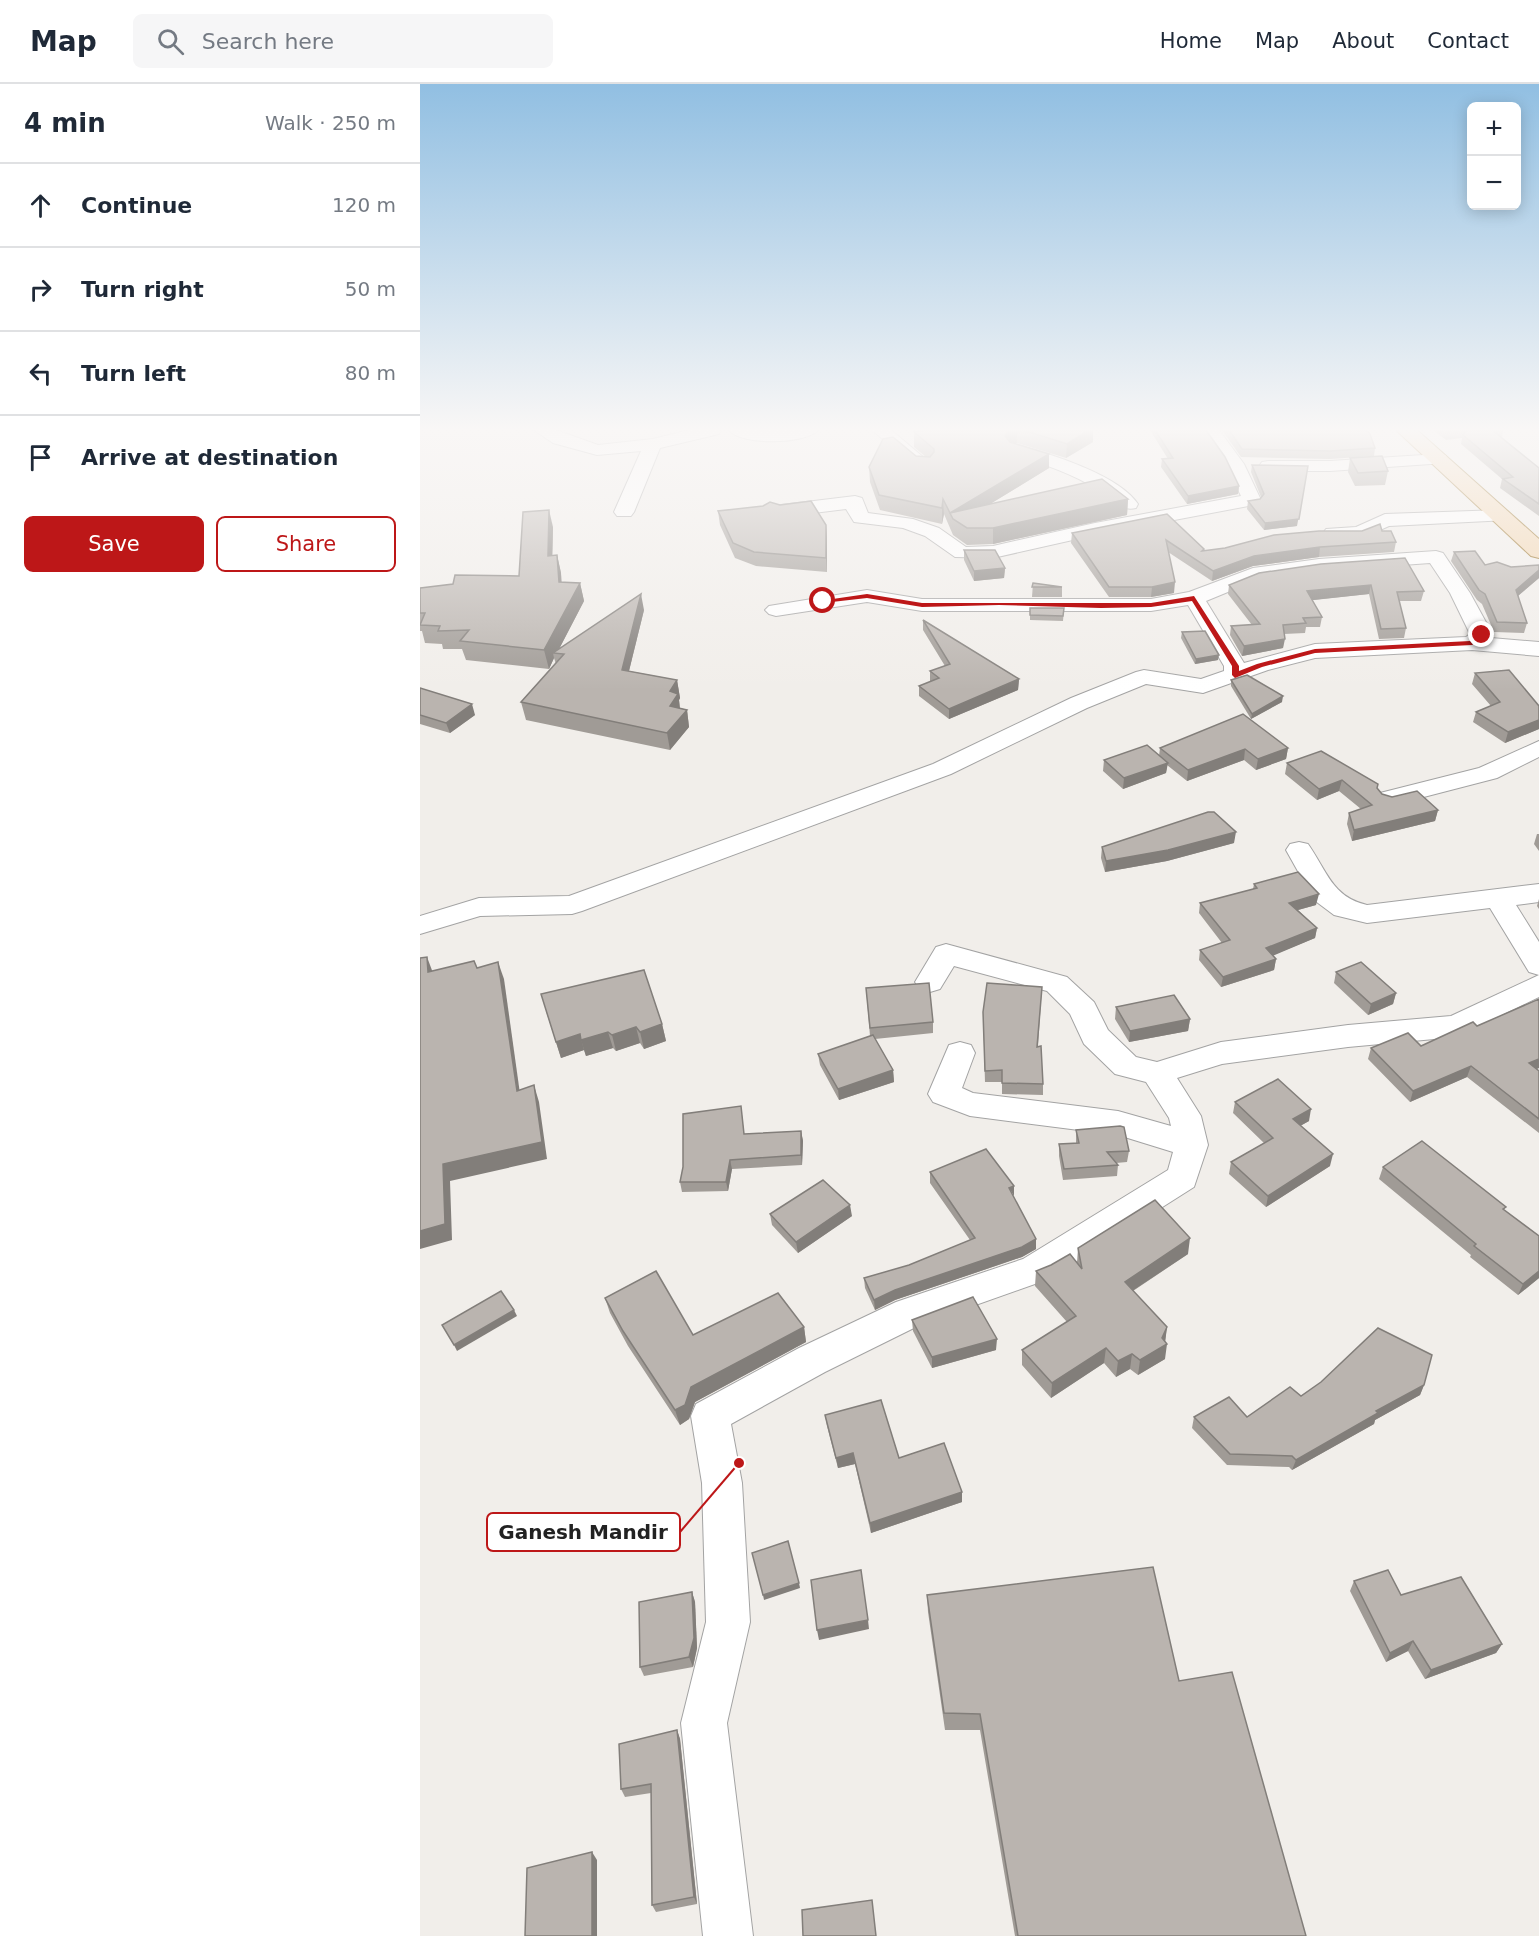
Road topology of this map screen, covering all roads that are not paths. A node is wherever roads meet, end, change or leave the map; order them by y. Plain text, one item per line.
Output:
1 (860, 516) edge
2 (1144, 516) edge
3 (1161, 516) edge
4 (1489, 516) edge
5 (1501, 516) edge
6 (1147, 519) junction
7 (1317, 533) edge
8 (1539, 552) edge
9 (1194, 598) junction
10 (776, 610) dead end
11 (1472, 643) junction
12 (1539, 649) edge
13 (1235, 675) junction
14 (1539, 748) edge
15 (1389, 798) edge
16 (1299, 850) dead end
17 (1539, 893) edge
18 (1498, 898) junction
19 (420, 925) edge
20 (1539, 965) edge
21 (930, 982) edge
22 (1539, 985) edge
23 (960, 1053) dead end
24 (1157, 1073) junction
25 (1192, 1145) junction
26 (728, 1936) edge

1 - 6 street
2 - 6 street
3 - 6 street
4 - 7 street
5 - 8 main road
9 - 10 street
9 - 11 street
9 - 13 street
11 - 12 street
11 - 13 street
13 - 19 street
14 - 15 street
16 - 18 street
17 - 18 street
18 - 20 street
21 - 24 street
22 - 24 street
23 - 25 street
24 - 25 street
25 - 26 street

